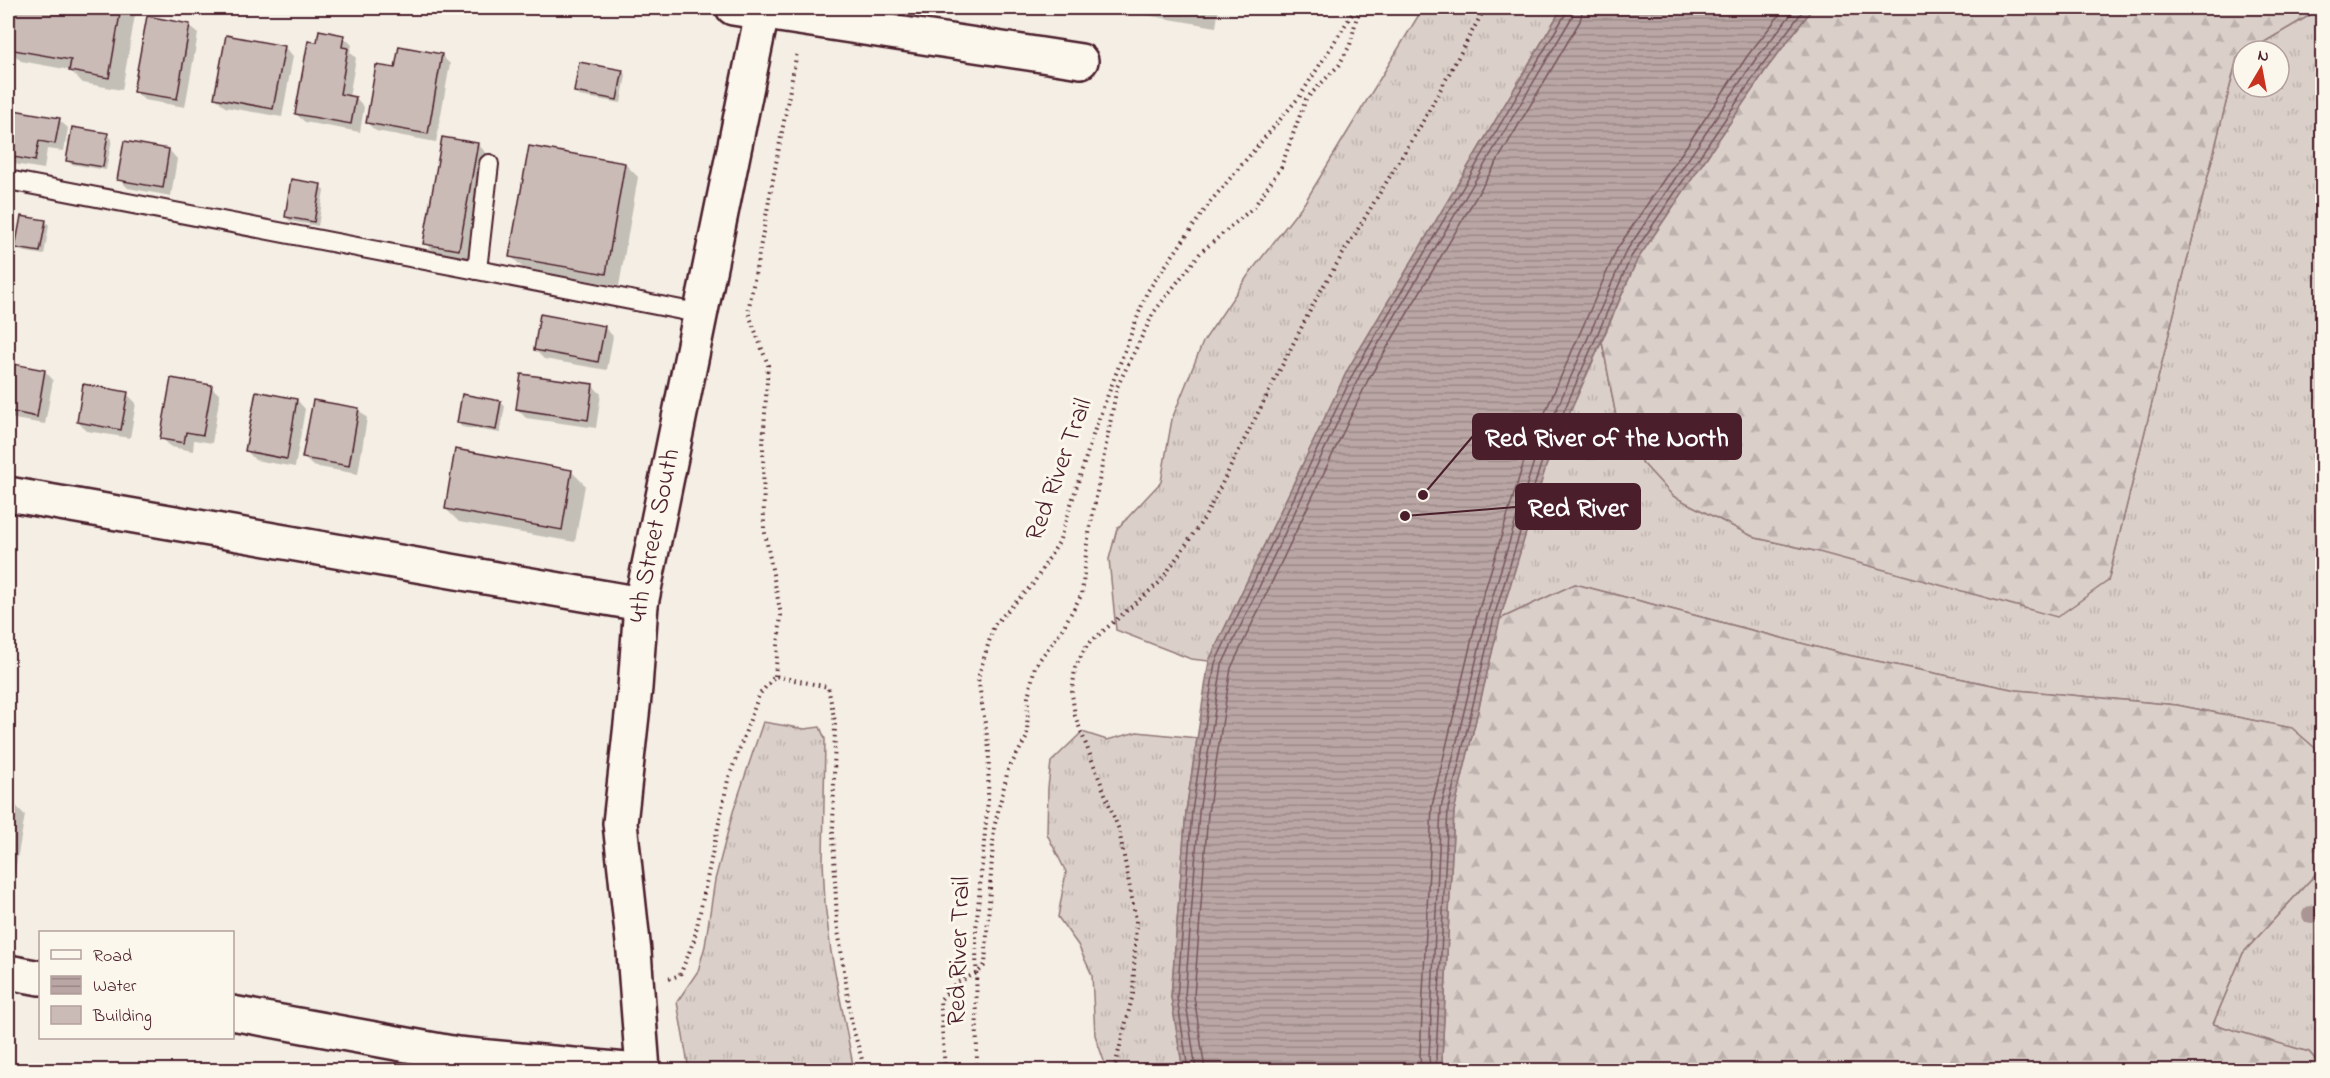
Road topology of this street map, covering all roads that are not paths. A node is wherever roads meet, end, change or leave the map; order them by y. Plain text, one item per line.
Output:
1 (753, 9) edge
2 (1081, 61) dead end
3 (489, 164) dead end
4 (8, 180) edge
5 (477, 270) junction
6 (702, 314) junction
7 (8, 494) edge
8 (641, 604) junction
9 (8, 972) edge
10 (39, 978) edge
11 (234, 1013) edge
12 (626, 1071) edge
13 (643, 1071) edge

1 - 2 street
1 - 6 street, 4th Street South
3 - 5 lane
4 - 5 lane
5 - 6 lane
6 - 8 street, 4th Street South
7 - 8 street
8 - 13 street, 4th Street South
9 - 10 street
11 - 12 street

